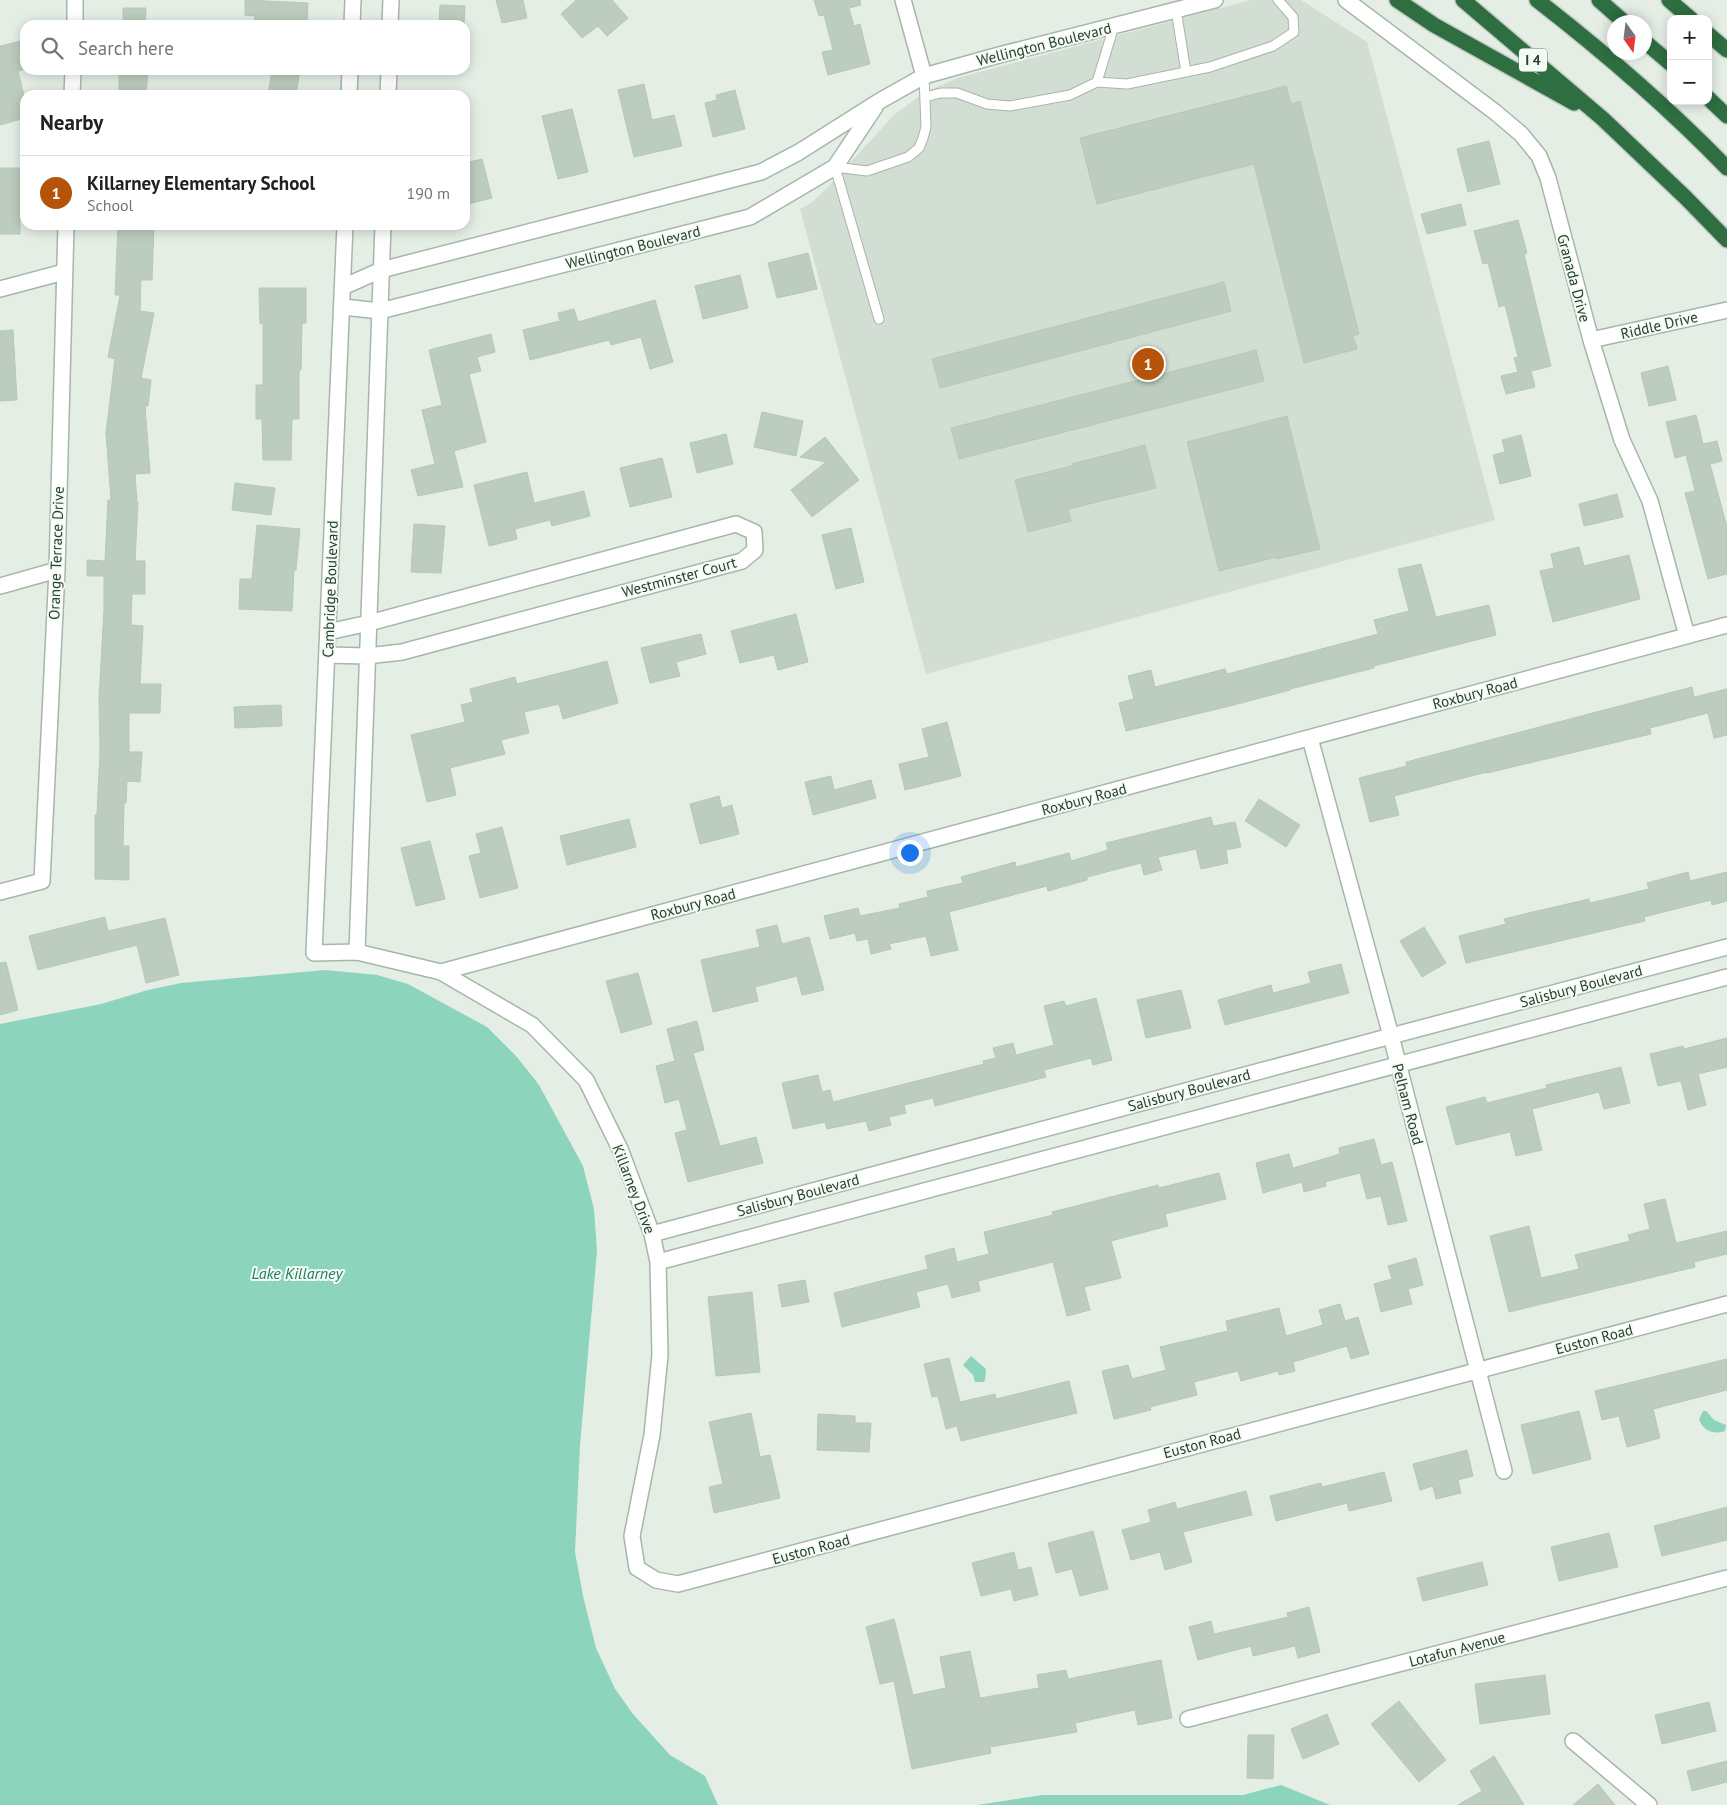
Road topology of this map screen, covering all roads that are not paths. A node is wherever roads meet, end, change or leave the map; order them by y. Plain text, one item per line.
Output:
1 (75, 0) edge
2 (352, 0) edge
3 (391, 0) edge
4 (903, 0) edge
5 (1215, 0) edge
6 (1278, 0) edge
7 (1346, 0) edge
8 (1397, 0) edge
9 (1463, 0) edge
10 (1537, 0) edge
11 (1599, 0) edge
12 (1669, 0) edge
13 (1176, 10) junction
14 (1616, 15) edge
15 (1686, 15) edge
16 (75, 20) edge
17 (352, 20) edge
18 (390, 20) edge
19 (1114, 26) junction
20 (1712, 37) edge
21 (1652, 48) edge
22 (1727, 50) edge
23 (1667, 61) edge
24 (1186, 72) junction
25 (73, 75) edge
26 (350, 75) edge
27 (389, 75) edge
28 (924, 76) junction
29 (1097, 82) junction
30 (72, 90) edge
31 (350, 90) edge
32 (388, 90) edge
33 (925, 97) junction
34 (878, 102) junction
35 (1712, 102) edge
36 (1727, 116) edge
37 (1603, 119) junction
38 (835, 167) junction
39 (1727, 168) edge
40 (66, 230) edge
41 (345, 230) edge
42 (383, 230) edge
43 (1727, 240) edge
44 (381, 270) junction
45 (64, 272) junction
46 (343, 287) junction
47 (0, 289) edge
48 (343, 307) junction
49 (1727, 310) edge
50 (380, 311) junction
51 (879, 319) dead end
52 (1591, 340) junction
53 (57, 570) junction
54 (0, 586) edge
55 (369, 623) junction
56 (1727, 625) edge
57 (328, 632) junction
58 (1687, 636) junction
59 (327, 656) junction
60 (367, 656) junction
61 (1310, 738) junction
62 (0, 892) edge
63 (1727, 947) edge
64 (357, 952) junction
65 (314, 953) joint
66 (441, 972) junction
67 (1727, 977) edge
68 (1391, 1036) junction
69 (1398, 1066) junction
70 (652, 1234) junction
71 (658, 1262) junction
72 (1727, 1304) edge
73 (1477, 1369) junction
74 (1504, 1471) dead end
75 (1727, 1578) edge
76 (678, 1584) joint
77 (1188, 1719) dead end
78 (1573, 1741) dead end
79 (1649, 1805) edge

1 - 16 street
2 - 17 street
3 - 18 street
4 - 28 street
5 - 13 street, Wellington Boulevard
6 - 24 lane
7 - 52 street, Granada Drive
8 - 37 highway
9 - 37 highway, I 4
10 - 39 highway
11 - 14 highway
12 - 15 highway
13 - 19 street, Wellington Boulevard
13 - 24 lane
19 - 28 street, Wellington Boulevard
19 - 29 lane
20 - 22 highway
21 - 23 highway
24 - 29 lane
25 - 30 street
26 - 31 street
27 - 32 street
28 - 33 lane
28 - 34 street, Wellington Boulevard
29 - 33 lane
33 - 38 lane
34 - 38 street, Wellington Boulevard
34 - 44 street, Wellington Boulevard
35 - 36 highway
37 - 43 highway, I 4
38 - 50 street, Wellington Boulevard
38 - 51 lane
40 - 45 street, Orange Terrace Drive
41 - 46 street, Cambridge Boulevard
42 - 44 street
44 - 46 street, Wellington Boulevard
44 - 50 street
45 - 47 street
45 - 53 street, Orange Terrace Drive
46 - 48 street, Cambridge Boulevard
48 - 50 street, Wellington Boulevard
48 - 57 street, Cambridge Boulevard
49 - 52 street, Riddle Drive
50 - 55 street
52 - 58 street, Granada Drive
53 - 54 street
53 - 62 street, Orange Terrace Drive
55 - 57 street, Westminster Court
55 - 60 street
55 - 60 street, Westminster Court
56 - 58 street, Roxbury Road
57 - 59 street, Cambridge Boulevard
58 - 61 street, Roxbury Road
59 - 60 street, Westminster Court
59 - 65 street, Cambridge Boulevard
60 - 64 street
61 - 66 street, Roxbury Road
61 - 68 street, Pelham Road
63 - 68 street, Salisbury Boulevard
64 - 65 street, Killarney Drive
64 - 66 street, Killarney Drive
66 - 70 street, Killarney Drive
67 - 69 street, Salisbury Boulevard
68 - 69 street, Pelham Road
68 - 70 street, Salisbury Boulevard
69 - 71 street, Salisbury Boulevard
69 - 73 street, Pelham Road
70 - 71 street, Killarney Drive
71 - 76 street, Killarney Drive
72 - 73 street, Euston Road
73 - 74 street, Pelham Road
73 - 76 street, Euston Road
75 - 77 street, Lotafun Avenue
78 - 79 street

